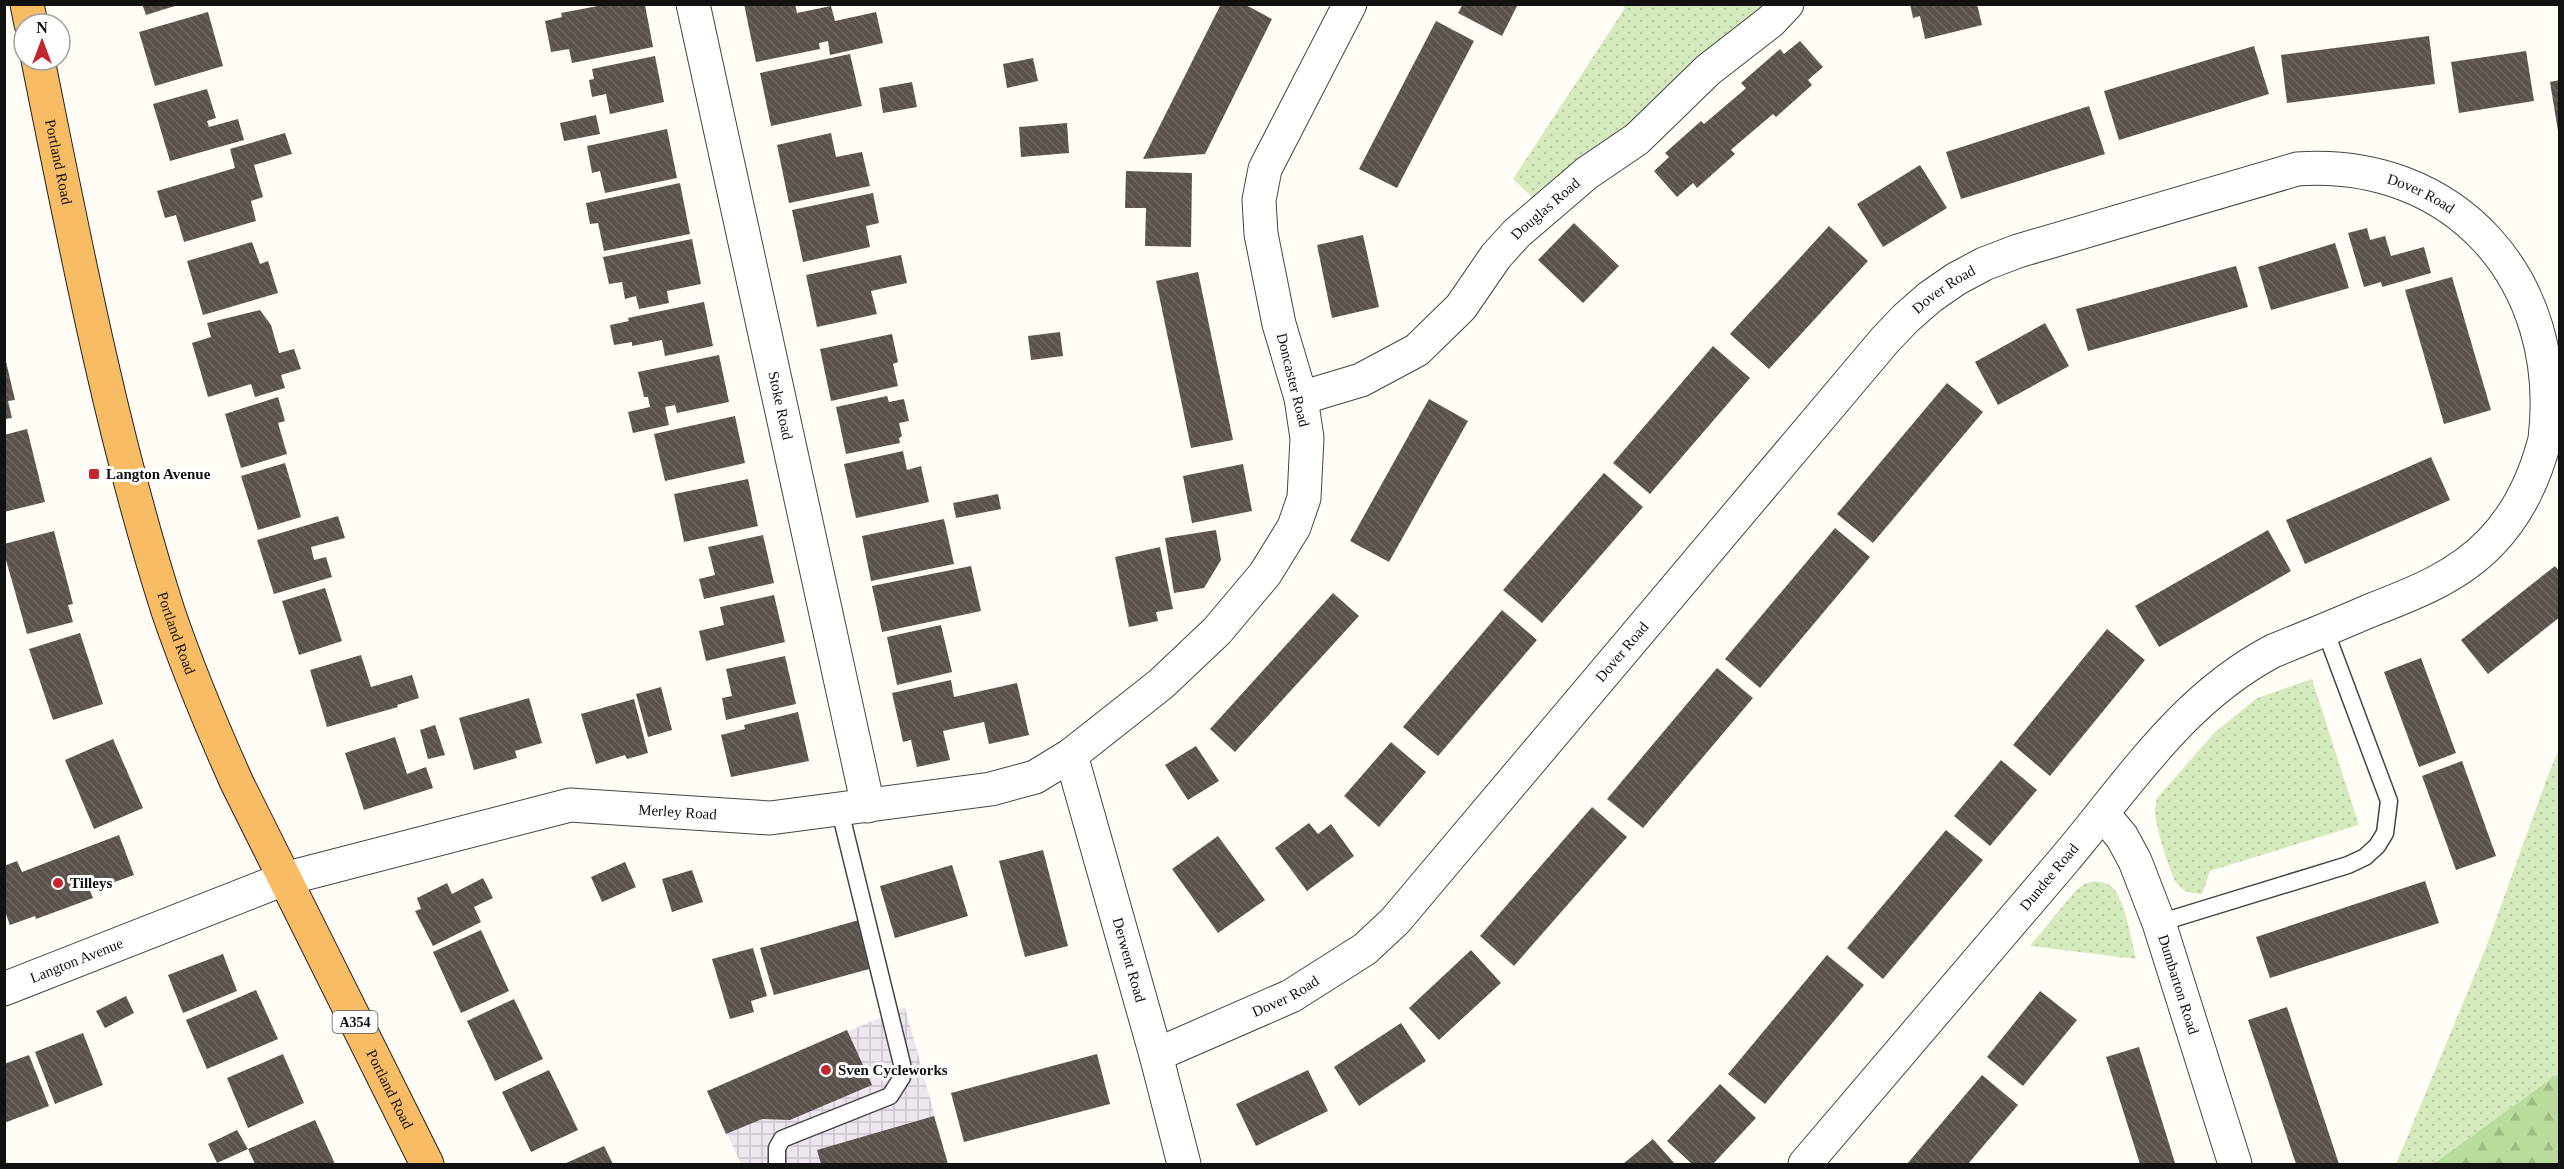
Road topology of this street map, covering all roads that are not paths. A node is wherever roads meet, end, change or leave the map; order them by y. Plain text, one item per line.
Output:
1 (693, 4) edge
2 (1350, 4) edge
3 (1787, 4) edge
4 (40, 72) edge
5 (1301, 398) junction
6 (2325, 630) junction
7 (1071, 755) junction
8 (854, 808) junction
9 (2103, 814) junction
10 (284, 879) junction
11 (2159, 923) junction
12 (4, 989) edge
13 (1156, 1056) junction
14 (427, 1164) edge
15 (777, 1164) edge
16 (1185, 1164) edge
17 (1805, 1164) edge
18 (2235, 1164) edge

1 - 8 street, Stoke Road
2 - 5 street, Doncaster Road
3 - 5 street, Douglas Road
4 - 10 highway, Portland Road / A354
5 - 7 street, Doncaster Road
6 - 9 street, Dundee Road
6 - 11 lane
6 - 13 street, Dover Road
7 - 8 street, Merley Road
7 - 13 street, Derwent Road
8 - 10 street, Merley Road
8 - 15 lane
9 - 11 street, Dumbarton Road
9 - 17 street, Dundee Road
10 - 12 street, Langton Avenue
10 - 14 highway, Portland Road / A354
11 - 18 street, Dumbarton Road
13 - 16 street, Derwent Road

